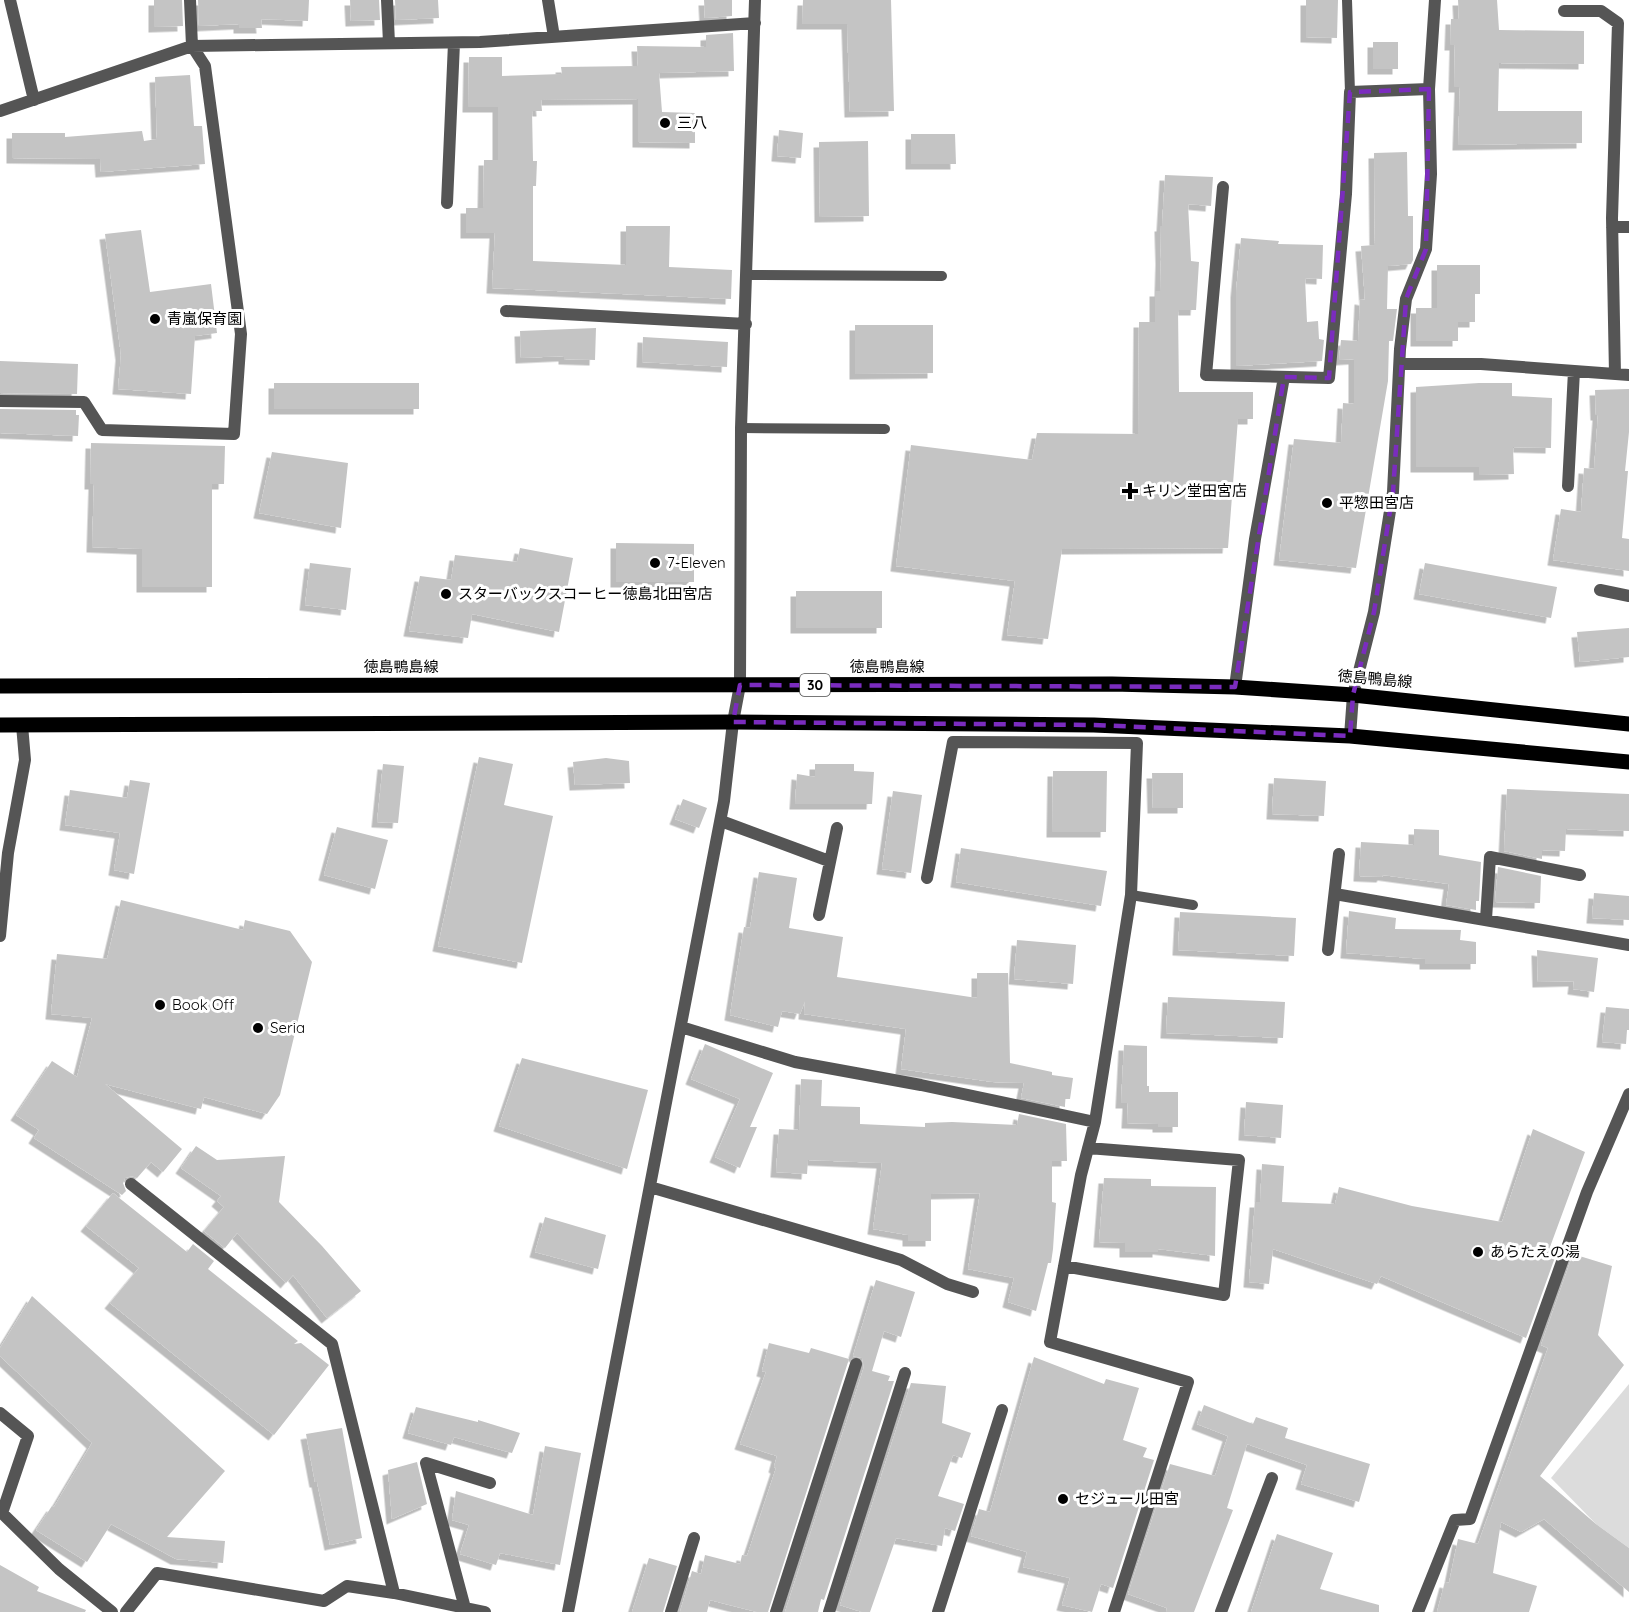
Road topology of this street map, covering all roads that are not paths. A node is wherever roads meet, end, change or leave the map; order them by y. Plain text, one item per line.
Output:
1 (10, 0) edge
2 (190, 0) edge
3 (387, 0) edge
4 (548, 0) edge
5 (755, 0) edge
6 (1347, 0) edge
7 (1435, 0) edge
8 (1564, 11) dead end
9 (755, 23) junction
10 (554, 37) junction
11 (389, 43) junction
12 (454, 43) junction
13 (192, 46) junction
14 (1429, 89) junction
15 (1350, 92) junction
16 (34, 100) junction
17 (0, 111) edge
18 (1223, 188) dead end
19 (447, 203) dead end
20 (1612, 227) junction
21 (1629, 227) edge
22 (747, 275) junction
23 (942, 276) dead end
24 (506, 311) dead end
25 (746, 324) junction
26 (1400, 364) junction
27 (1574, 371) junction
28 (1615, 374) junction
29 (1629, 375) edge
30 (1284, 377) junction
31 (0, 401) edge
32 (741, 428) junction
33 (885, 429) dead end
34 (1568, 486) dead end
35 (1600, 590) dead end
36 (1629, 596) edge
37 (740, 685) junction
38 (0, 686) edge
39 (1234, 687) junction
40 (1353, 695) junction
41 (733, 722) junction
42 (1629, 724) edge
43 (0, 725) edge
44 (22, 725) junction
45 (1350, 736) junction
46 (1629, 762) edge
47 (721, 821) junction
48 (837, 828) dead end
49 (1339, 854) dead end
50 (829, 861) junction
51 (1580, 875) dead end
52 (927, 878) dead end
53 (1335, 894) junction
54 (1131, 895) junction
55 (1192, 905) dead end
56 (819, 915) dead end
57 (1486, 919) junction
58 (0, 936) edge
59 (1629, 945) edge
60 (1328, 950) dead end
61 (681, 1027) junction
62 (1629, 1094) edge
63 (1095, 1122) junction
64 (1088, 1148) junction
65 (130, 1184) dead end
66 (650, 1188) junction
67 (1064, 1266) junction
68 (973, 1292) dead end
69 (856, 1364) dead end
70 (905, 1373) dead end
71 (1002, 1410) dead end
72 (0, 1413) edge
73 (1272, 1478) dead end
74 (490, 1483) dead end
75 (1, 1513) edge
76 (694, 1538) dead end
77 (394, 1593) junction
78 (465, 1608) junction
79 (112, 1612) edge
80 (126, 1612) edge
81 (485, 1612) edge
82 (568, 1612) edge
83 (671, 1612) edge
84 (776, 1612) edge
85 (830, 1612) edge
86 (938, 1612) edge
87 (1114, 1612) edge
88 (1221, 1612) edge
89 (1418, 1612) edge

1 - 16 street
2 - 13 street
3 - 11 street
4 - 10 street
5 - 9 street
6 - 15 lane
7 - 14 street
8 - 20 street
9 - 10 street
9 - 22 street
10 - 12 street
11 - 12 street
11 - 13 street
12 - 19 street
13 - 16 street
13 - 31 street
14 - 15 street
14 - 26 street
15 - 30 street
16 - 17 street
18 - 30 street
20 - 21 street
20 - 28 street
22 - 23 lane
22 - 25 street
24 - 25 street
25 - 32 street
26 - 27 street
26 - 40 street
27 - 28 street
27 - 34 street
28 - 29 street
30 - 39 street
32 - 33 lane
32 - 37 street
35 - 36 street
37 - 38 main road, 徳島鴨島線 / 30
37 - 39 main road, 徳島鴨島線 / 30
37 - 41 street
39 - 40 main road, 徳島鴨島線 / 30
40 - 42 main road, 徳島鴨島線 / 30
40 - 45 street
41 - 44 main road
41 - 45 main road
41 - 47 street
43 - 44 main road
44 - 58 street
45 - 46 main road
47 - 50 street
47 - 61 street
48 - 50 street
49 - 53 street
50 - 56 street
51 - 57 street
52 - 54 street
53 - 57 street
53 - 60 street
54 - 55 lane
54 - 63 street
57 - 59 street
61 - 63 street
61 - 66 street
62 - 89 street
63 - 64 street
64 - 67 street
64 - 67 street
65 - 77 street
66 - 68 street
66 - 82 street
67 - 87 street
69 - 84 street
70 - 85 street
71 - 86 street
72 - 75 street
73 - 88 street
74 - 78 street
75 - 79 street
76 - 83 street
77 - 78 street
77 - 80 street
78 - 81 street

